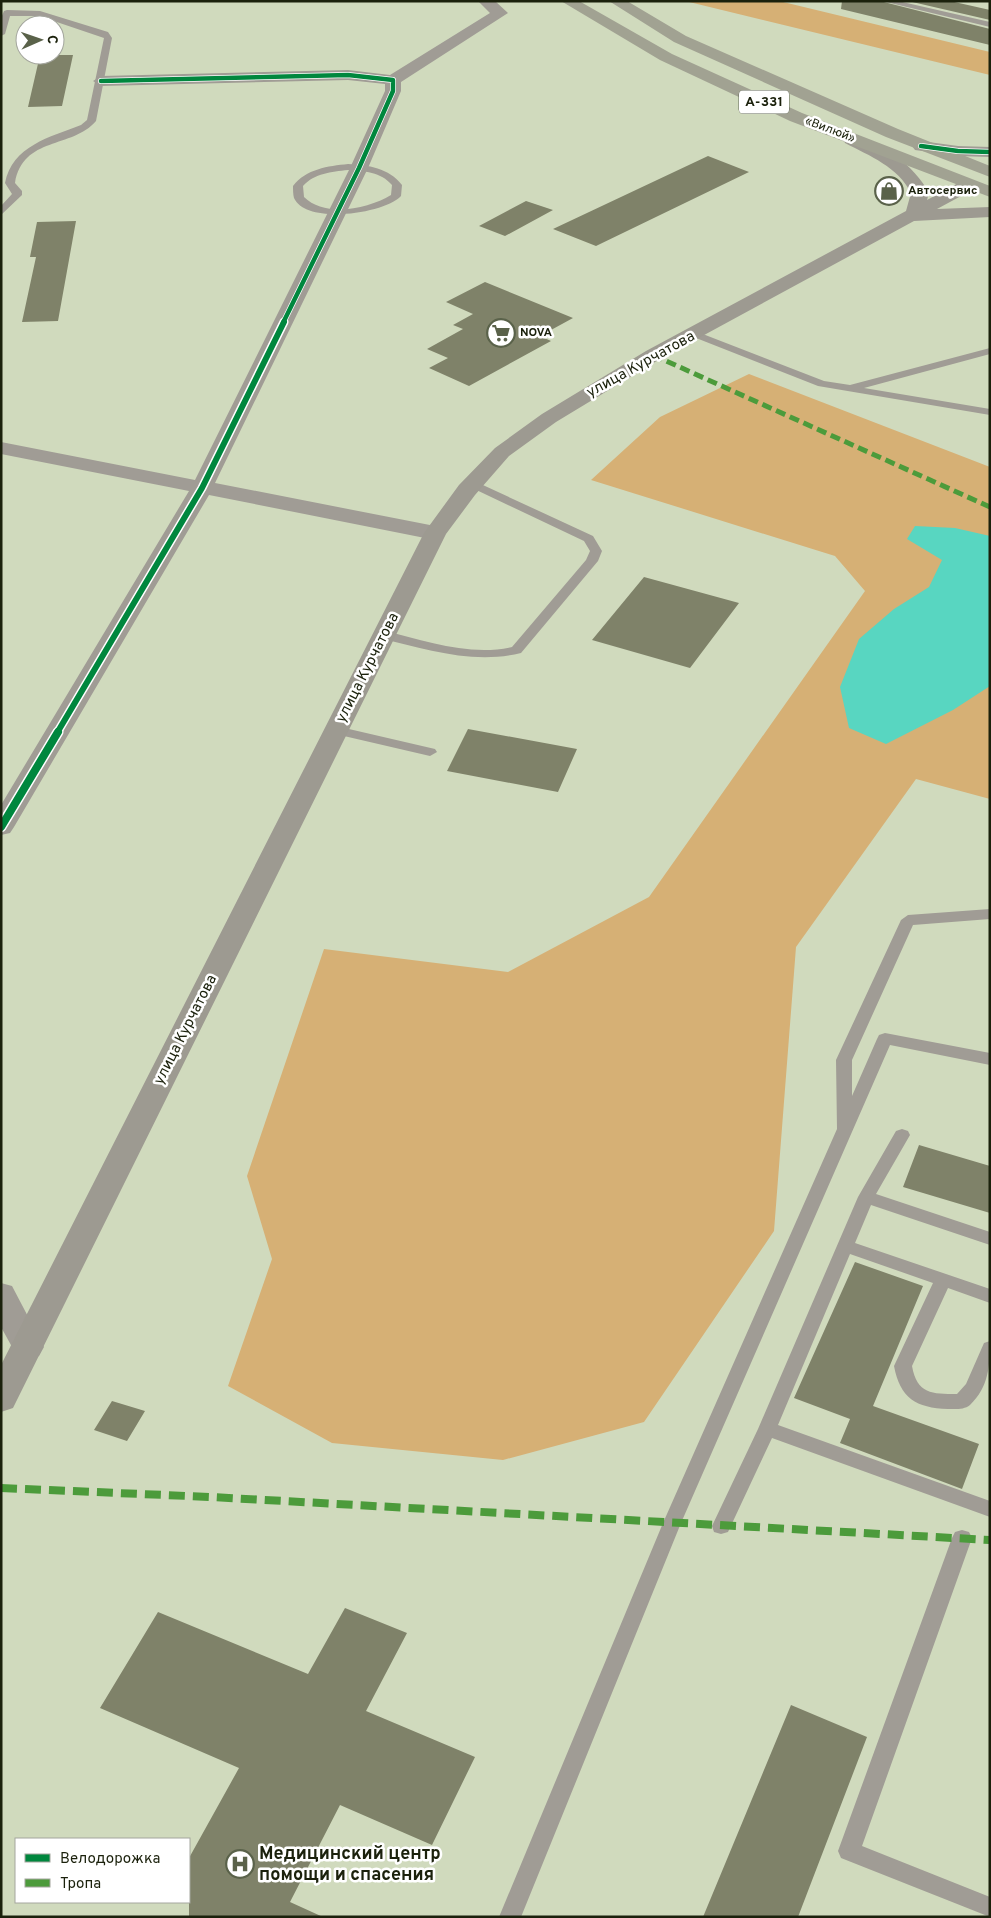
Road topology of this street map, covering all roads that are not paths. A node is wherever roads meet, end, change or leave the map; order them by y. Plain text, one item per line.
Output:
1 (484, 1) edge
2 (568, 1) edge
3 (616, 1) edge
4 (886, 1) edge
5 (4, 13) edge
6 (990, 25) edge
7 (1, 34) edge
8 (393, 80) junction
9 (101, 81) junction
10 (851, 139) junction
11 (921, 146) junction
12 (990, 152) edge
13 (359, 168) junction
14 (990, 174) edge
15 (968, 185) junction
16 (990, 192) edge
17 (1, 212) edge
18 (337, 212) junction
19 (990, 212) edge
20 (914, 216) junction
21 (695, 334) junction
22 (990, 351) edge
23 (848, 388) junction
24 (990, 412) edge
25 (1, 448) edge
26 (472, 484) junction
27 (202, 488) junction
28 (435, 533) junction
29 (384, 635) junction
30 (336, 730) junction
31 (430, 752) dead end
32 (1, 827) edge
33 (990, 914) edge
34 (990, 1060) edge
35 (844, 1132) junction
36 (902, 1135) dead end
37 (866, 1197) junction
38 (990, 1239) edge
39 (845, 1246) junction
40 (942, 1280) junction
41 (1, 1295) edge
42 (990, 1296) edge
43 (28, 1347) junction
44 (990, 1348) edge
45 (1, 1398) edge
46 (767, 1429) junction
47 (990, 1510) edge
48 (721, 1526) dead end
49 (962, 1538) dead end
50 (990, 1908) edge
51 (510, 1917) edge

1 - 8 street
2 - 10 highway, «Вилюй» / А-331
3 - 11 highway, «Вилюй» / А-331
4 - 6 lane
5 - 7 lane
5 - 9 lane
8 - 9 street
8 - 13 street
9 - 17 lane
10 - 15 highway, «Вилюй» / А-331
10 - 20 main road
11 - 12 street
11 - 14 highway, «Вилюй» / А-331
13 - 18 street
13 - 18 lane
13 - 18 lane
14 - 15 highway, улица Курчатова
15 - 16 highway, «Вилюй» / А-331
15 - 20 main road, улица Курчатова
18 - 27 street
19 - 20 main road
20 - 21 main road, улица Курчатова
21 - 23 lane
21 - 26 main road, улица Курчатова
22 - 23 lane
23 - 24 lane
25 - 27 street
26 - 28 main road, улица Курчатова
26 - 29 lane
27 - 28 street
27 - 32 street
28 - 29 main road, улица Курчатова
29 - 30 main road, улица Курчатова
30 - 31 lane
30 - 43 main road, улица Курчатова
33 - 35 lane
34 - 35 lane
35 - 51 lane
36 - 37 lane
37 - 38 lane
37 - 39 lane
39 - 40 lane
39 - 46 lane
40 - 42 lane
40 - 44 lane
41 - 43 street
43 - 45 main road, улица Курчатова
46 - 47 lane
46 - 48 lane
49 - 50 lane

